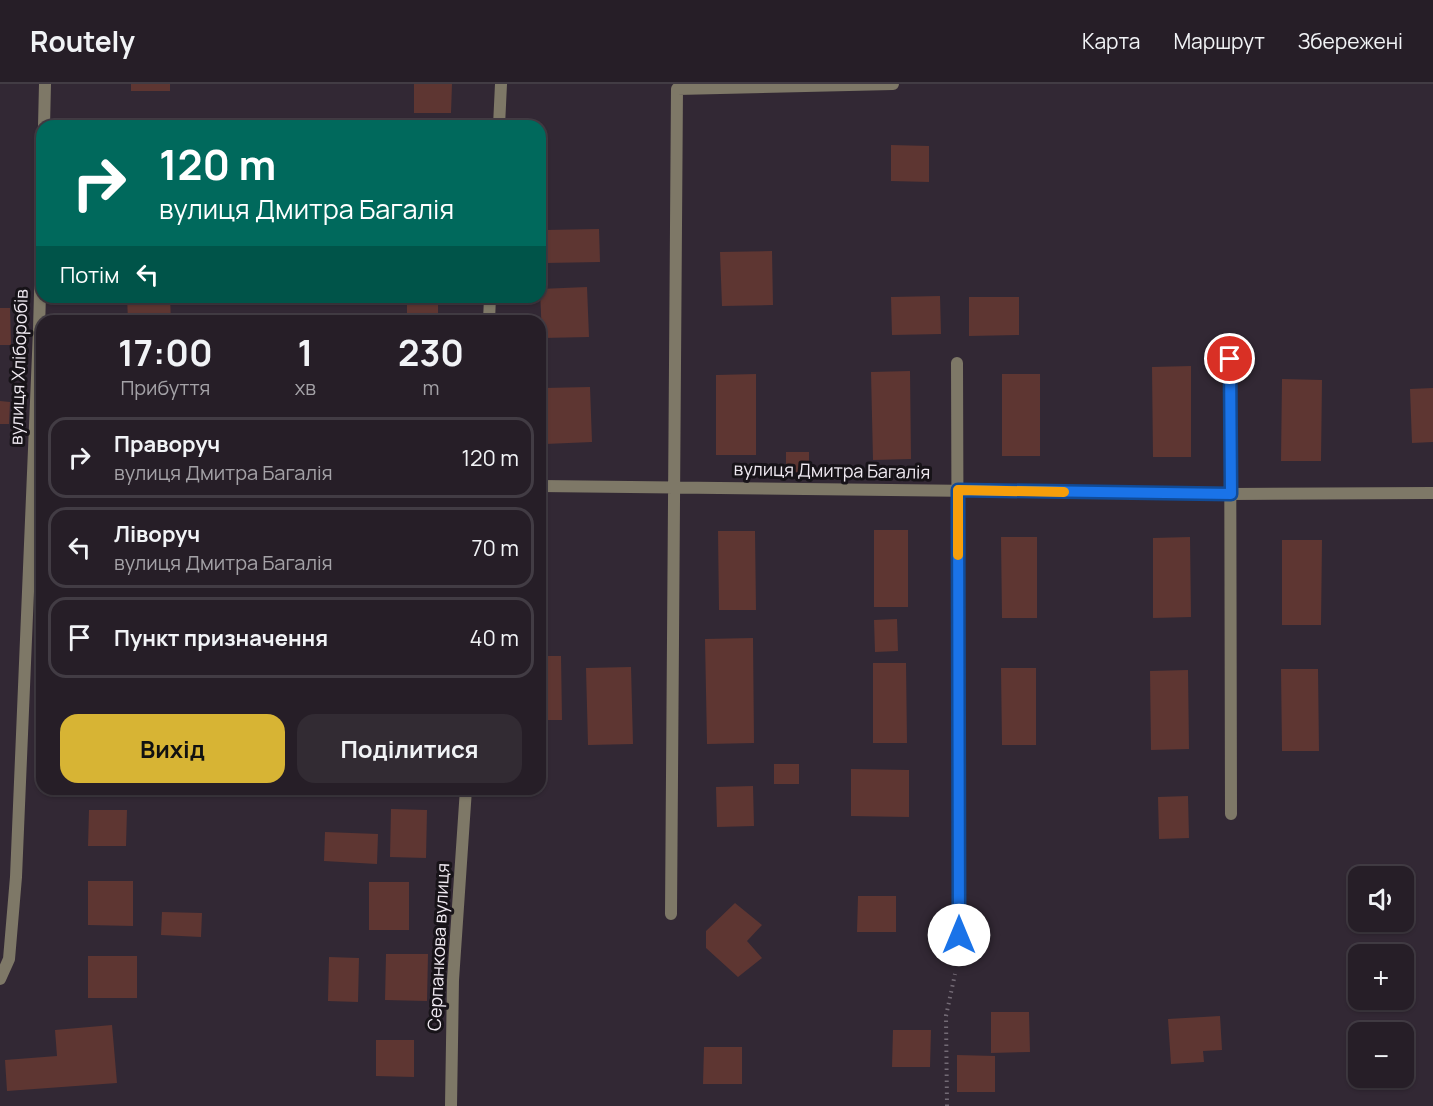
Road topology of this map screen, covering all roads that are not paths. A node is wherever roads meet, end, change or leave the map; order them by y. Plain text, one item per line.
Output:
1 (45, 84) edge
2 (501, 84) edge
3 (893, 84) edge
4 (44, 120) edge
5 (499, 120) edge
6 (1230, 359) dead end
7 (957, 363) dead end
8 (36, 412) edge
9 (546, 486) edge
10 (674, 487) junction
11 (958, 490) junction
12 (1433, 493) edge
13 (1231, 494) junction
14 (466, 795) edge
15 (1231, 814) dead end
16 (671, 914) dead end
17 (959, 958) road end
18 (0, 979) edge
19 (451, 1106) edge

1 - 4 street
2 - 5 street
3 - 10 street
6 - 13 street
7 - 11 street
8 - 18 street, вулиця Хліборобів
9 - 10 street, вулиця Дмитра Багалія
10 - 11 street, вулиця Дмитра Багалія
10 - 16 street
11 - 13 street, вулиця Дмитра Багалія
11 - 17 street
12 - 13 street, вулиця Дмитра Багалія
13 - 15 street
14 - 19 street, Серпанкова вулиця

